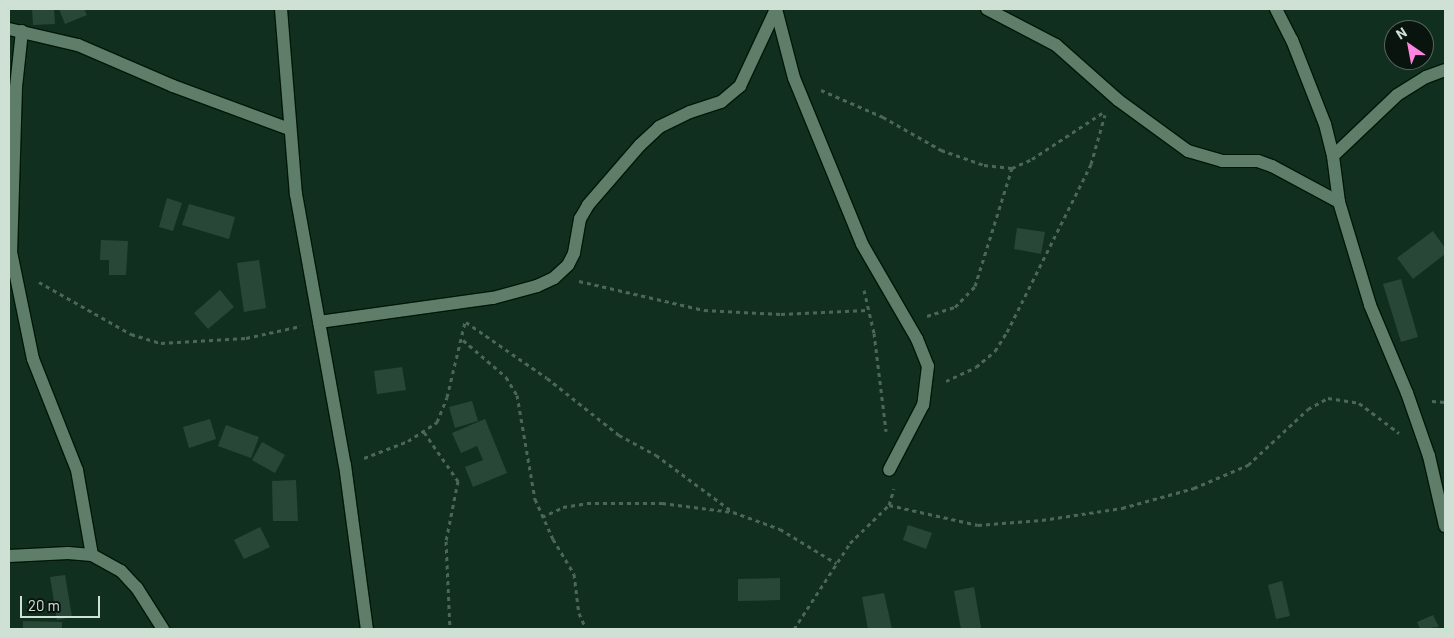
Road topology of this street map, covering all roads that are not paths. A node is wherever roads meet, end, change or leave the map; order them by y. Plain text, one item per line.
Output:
1 (281, 9) edge
2 (776, 9) edge
3 (987, 9) edge
4 (1276, 9) edge
5 (9, 29) edge
6 (22, 31) junction
7 (1445, 70) edge
8 (289, 129) junction
9 (1333, 156) junction
10 (1338, 202) junction
11 (319, 322) junction
12 (889, 470) road end
13 (1445, 526) edge
14 (92, 555) junction
15 (9, 556) edge
16 (163, 629) edge
17 (368, 629) edge

1 - 8 street
2 - 11 street
2 - 12 street
3 - 10 street
4 - 9 street
5 - 6 street
6 - 8 street
6 - 14 street
7 - 9 street
8 - 11 street
9 - 10 street
10 - 13 street
11 - 17 street
14 - 15 street
14 - 16 street

